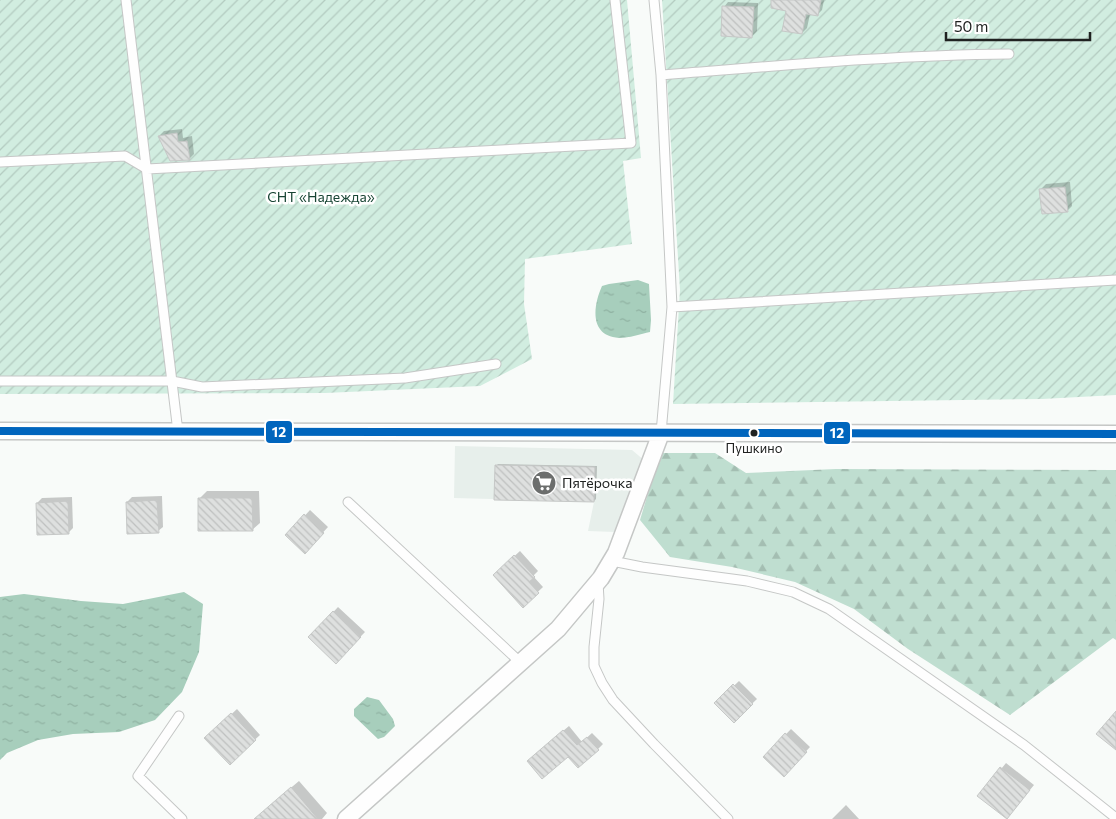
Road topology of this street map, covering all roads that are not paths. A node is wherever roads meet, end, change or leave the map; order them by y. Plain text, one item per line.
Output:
1 (126, 0) edge
2 (615, 0) edge
3 (654, 0) edge
4 (1009, 54) dead end
5 (661, 75) junction
6 (0, 162) edge
7 (147, 169) junction
8 (1116, 280) edge
9 (672, 307) junction
10 (496, 364) dead end
11 (172, 381) junction
12 (0, 382) edge
13 (0, 431) edge
14 (178, 432) junction
15 (661, 433) junction
16 (1116, 434) edge
17 (348, 502) dead end
18 (612, 561) junction
19 (598, 583) junction
20 (521, 664) junction
21 (179, 716) dead end
22 (1116, 818) edge
23 (182, 819) edge
24 (346, 819) edge
25 (728, 819) edge

1 - 7 lane
2 - 7 lane
3 - 5 lane
4 - 5 lane
5 - 9 lane
6 - 7 lane
7 - 11 lane
8 - 9 lane
9 - 15 lane
10 - 11 lane
11 - 12 lane
11 - 14 lane
13 - 14 street
14 - 15 street
15 - 16 street
15 - 18 street
17 - 20 lane
18 - 19 street
18 - 22 lane
19 - 20 street
19 - 25 lane
20 - 24 street
21 - 23 lane

